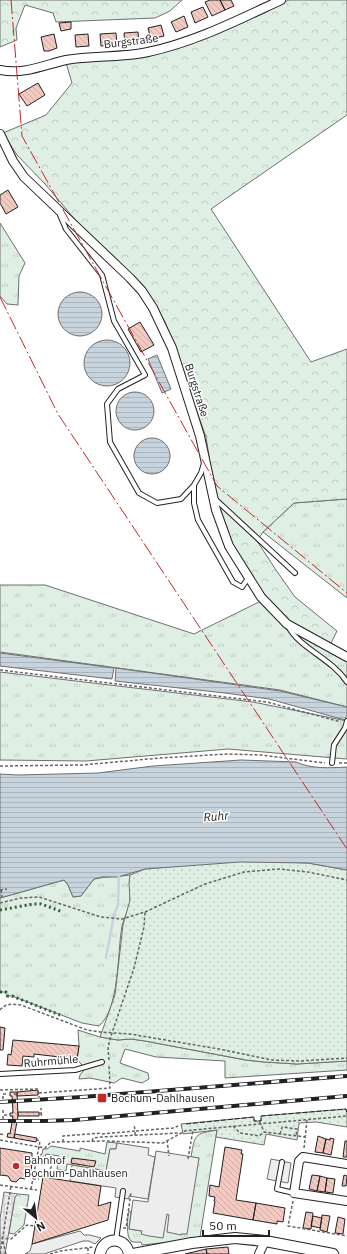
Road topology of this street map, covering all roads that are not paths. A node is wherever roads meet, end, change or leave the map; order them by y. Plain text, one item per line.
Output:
1 (281, 0) edge
2 (0, 70) edge
3 (0, 134) edge
4 (58, 209) junction
5 (205, 459) junction
6 (194, 485) junction
7 (213, 497) junction
8 (295, 573) dead end
9 (249, 577) junction
10 (287, 624) junction
11 (347, 657) edge
12 (347, 682) edge
13 (347, 722) edge
14 (332, 763) road end
15 (102, 1062) dead end
16 (0, 1074) edge
17 (282, 1162) dead end
18 (347, 1164) edge
19 (123, 1191) dead end
20 (294, 1193) junction
21 (347, 1201) edge
22 (116, 1240) junction
23 (265, 1241) junction
24 (97, 1250) edge
25 (129, 1254) edge
26 (133, 1254) edge
27 (260, 1254) edge
28 (333, 1254) edge

1 - 2 street, Burgstraße
3 - 4 street, Burgstraße
4 - 5 street, Burgstraße
4 - 6 lane
5 - 6 lane
5 - 7 street, Burgstraße
6 - 9 lane
7 - 8 lane
7 - 9 street, Burgstraße
9 - 10 street, Burgstraße
10 - 11 street, Burgstraße
10 - 12 lane
13 - 14 lane
15 - 16 lane, Ruhrmühle
17 - 20 lane
18 - 20 street
19 - 22 lane
20 - 21 street
22 - 24 street
22 - 25 street
23 - 26 street
23 - 27 street
23 - 28 street

